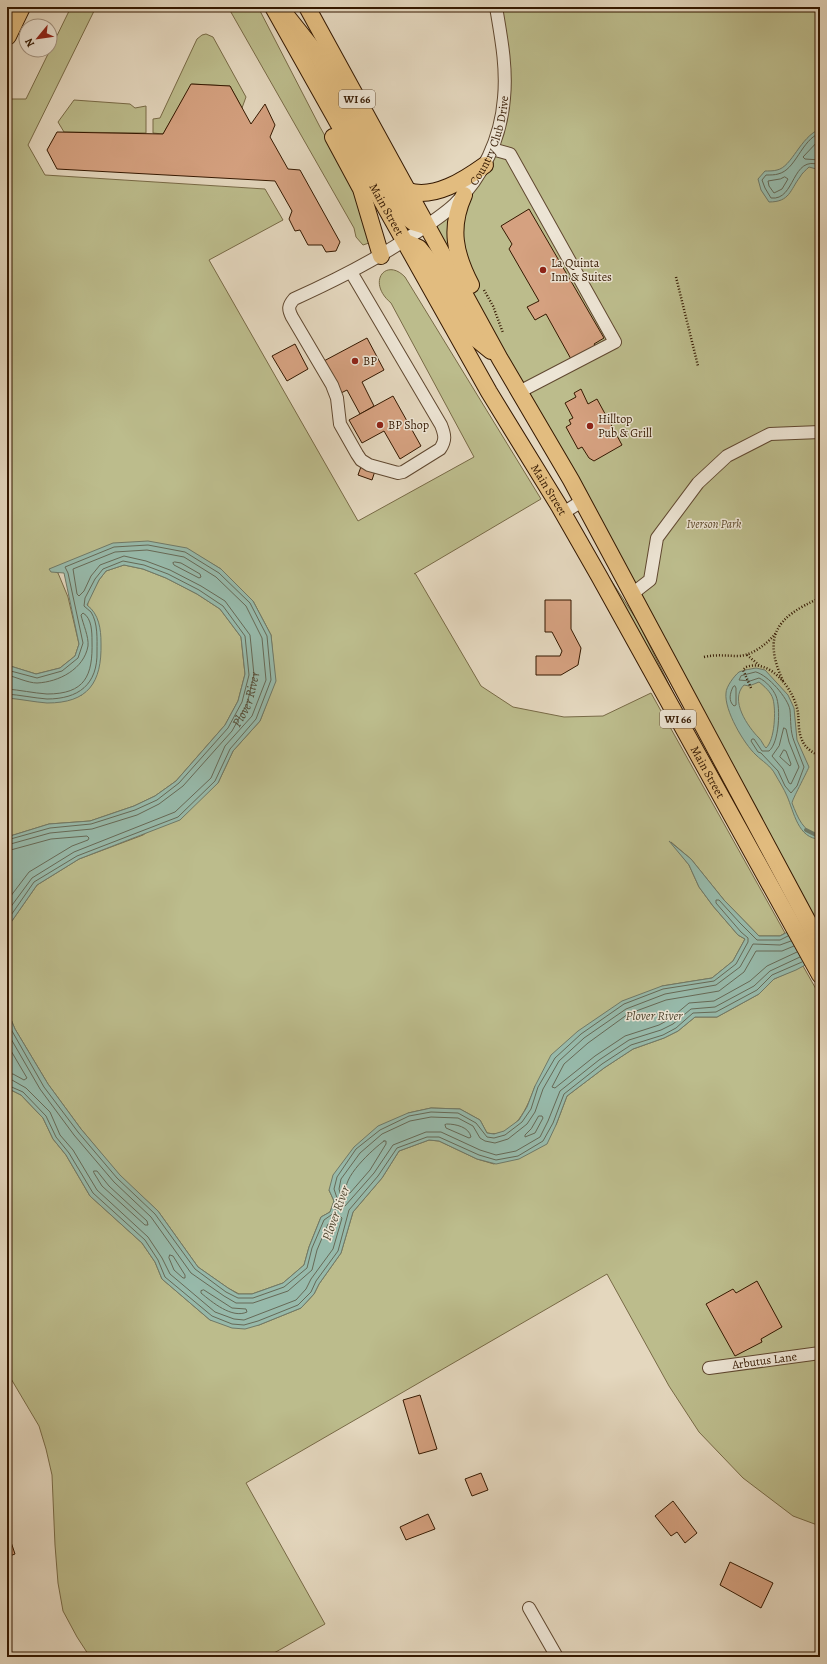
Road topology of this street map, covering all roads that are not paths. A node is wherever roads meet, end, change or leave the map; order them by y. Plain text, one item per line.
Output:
1 (273, 7) edge
2 (278, 7) edge
3 (307, 7) edge
4 (496, 7) edge
5 (23, 10) edge
6 (7, 36) edge
7 (322, 96) junction
8 (492, 149) junction
9 (485, 165) junction
10 (408, 191) junction
11 (464, 195) junction
12 (426, 226) junction
13 (404, 241) junction
14 (381, 256) junction
15 (351, 272) junction
16 (500, 359) junction
17 (519, 392) junction
18 (820, 432) edge
19 (582, 501) junction
20 (563, 513) junction
21 (632, 594) junction
22 (820, 944) edge
23 (817, 970) edge
24 (820, 1353) edge
25 (710, 1368) dead end
26 (529, 1608) dead end
27 (557, 1657) edge

1 - 7 main road, Main Street / WI 66
2 - 12 main road
3 - 10 main road, Main Street / WI 66
4 - 8 street, Country Club Drive
5 - 6 highway
7 - 13 main road, Main Street / WI 66
7 - 14 main road
8 - 9 street, Country Club Drive
8 - 17 street
9 - 10 main road
9 - 11 street, Country Club Drive
10 - 12 main road, Main Street / WI 66
11 - 12 street, Country Club Drive
11 - 16 main road
12 - 13 street, Country Club Drive
12 - 16 main road, Main Street / WI 66
13 - 14 street, Country Club Drive
13 - 16 main road
13 - 20 main road, Main Street / WI 66
14 - 15 street, Country Club Drive
15 - 15 street, Country Club Drive
16 - 17 main road, Main Street / WI 66
17 - 19 main road, Main Street / WI 66
18 - 21 street
19 - 20 street
19 - 21 main road, Main Street / WI 66
20 - 23 main road, Main Street / WI 66
21 - 22 main road, Main Street / WI 66
24 - 25 street, Arbutus Lane
26 - 27 street

